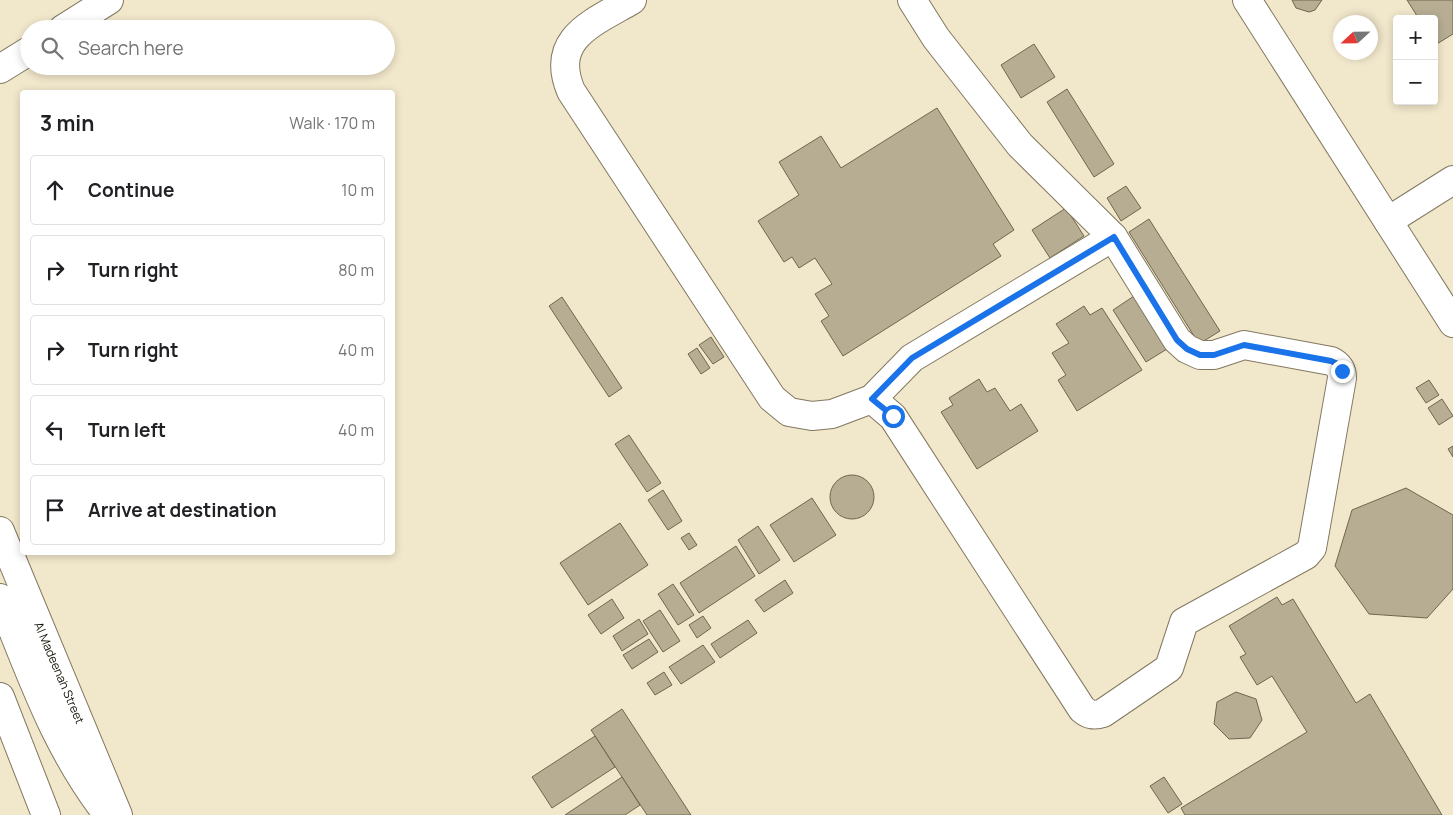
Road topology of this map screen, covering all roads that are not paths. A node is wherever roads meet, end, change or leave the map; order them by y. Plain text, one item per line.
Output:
1 (109, 0) edge
2 (632, 0) edge
3 (912, 0) edge
4 (1247, 0) edge
5 (77, 20) edge
6 (20, 57) edge
7 (0, 69) edge
8 (1453, 180) edge
9 (1388, 221) junction
10 (1114, 237) junction
11 (1453, 323) edge
12 (872, 399) junction
13 (0, 531) edge
14 (0, 598) edge
15 (0, 697) edge
16 (46, 815) edge
17 (108, 815) edge
18 (118, 815) edge

1 - 5 street
2 - 12 street
3 - 10 street
4 - 9 street
6 - 7 street
8 - 9 street
9 - 11 street
10 - 12 street
10 - 12 street
13 - 18 street, Al Madeenah Street
14 - 17 street
15 - 16 street

